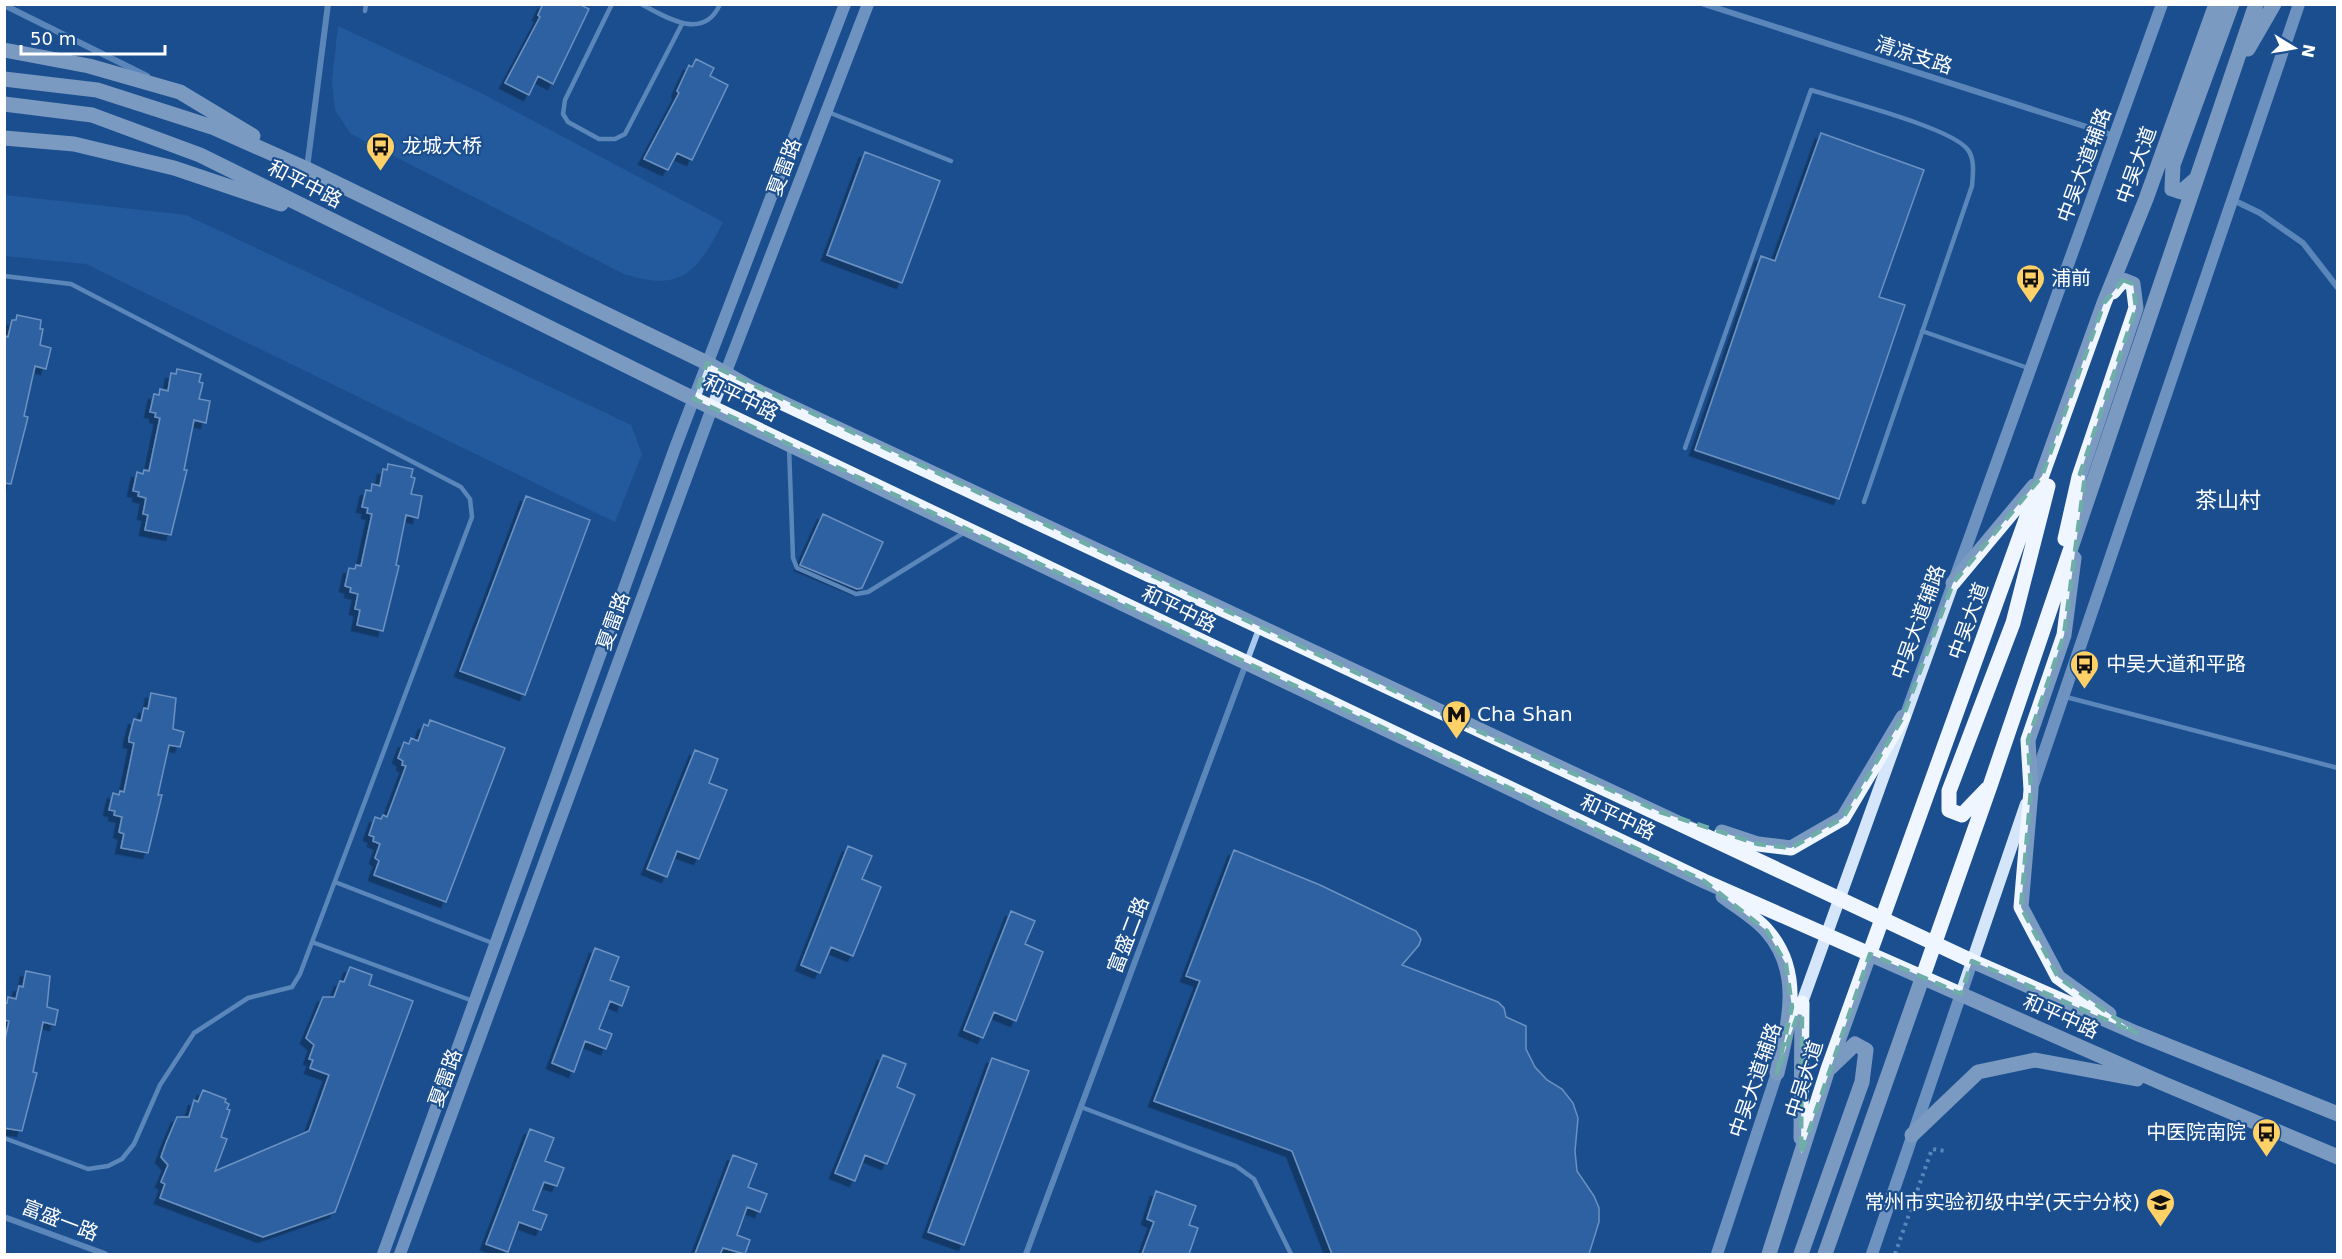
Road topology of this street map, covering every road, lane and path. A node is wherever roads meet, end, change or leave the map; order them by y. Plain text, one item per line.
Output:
1 (328, 4) edge
2 (366, 4) edge
3 (612, 4) edge
4 (641, 4) edge
5 (720, 4) edge
6 (844, 4) edge
7 (868, 4) edge
8 (1704, 4) edge
9 (2162, 4) edge
10 (2216, 4) edge
11 (2232, 4) edge
12 (2256, 4) edge
13 (2274, 4) edge
14 (2299, 4) edge
15 (4, 5) edge
16 (365, 11) dead end
17 (682, 24) junction
18 (4, 50) edge
19 (2231, 78) junction
20 (4, 79) edge
21 (180, 92) junction
22 (4, 104) edge
23 (827, 111) junction
24 (2115, 136) junction
25 (4, 138) edge
26 (951, 160) dead end
27 (307, 169) junction
28 (2198, 177) junction
29 (2233, 200) junction
30 (333, 222) junction
31 (4, 276) edge
32 (2337, 288) edge
33 (2104, 303) junction
34 (1922, 332) junction
35 (707, 363) junction
36 (2031, 368) junction
37 (725, 374) junction
38 (694, 399) junction
39 (712, 408) junction
40 (2066, 413) junction
41 (789, 444) junction
42 (1685, 448) dead end
43 (2042, 476) junction
44 (1864, 502) dead end
45 (2079, 524) junction
46 (968, 530) junction
47 (1953, 583) junction
48 (2046, 621) junction
49 (1260, 626) junction
50 (1246, 664) junction
51 (2063, 696) junction
52 (1903, 717) junction
53 (2337, 768) edge
54 (1990, 786) junction
55 (2031, 790) junction
56 (1660, 812) junction
57 (1704, 881) junction
58 (335, 882) junction
59 (1839, 897) junction
60 (1883, 918) junction
61 (1826, 935) junction
62 (312, 942) junction
63 (1935, 943) junction
64 (495, 944) junction
65 (1870, 954) junction
66 (1972, 961) junction
67 (1922, 977) junction
68 (1961, 994) junction
69 (474, 1002) junction
70 (1802, 1003) junction
71 (2136, 1033) junction
72 (1828, 1069) junction
73 (1777, 1073) junction
74 (2162, 1083) junction
75 (1081, 1107) junction
76 (2337, 1114) edge
77 (1912, 1135) junction
78 (4, 1138) edge
79 (1946, 1151) dead end
80 (1801, 1154) junction
81 (2337, 1157) edge
82 (4, 1217) edge
83 (105, 1254) edge
84 (383, 1254) edge
85 (400, 1254) edge
86 (1026, 1254) edge
87 (1291, 1254) edge
88 (1717, 1254) edge
89 (1769, 1254) edge
90 (1802, 1254) edge
91 (1825, 1254) edge
92 (1872, 1254) edge
93 (1895, 1254) edge

1 - 27 street
2 - 16 lane
3 - 17 lane
4 - 17 lane
5 - 17 lane
6 - 35 main road, 夏雷路
7 - 23 main road, 夏雷路
8 - 24 street, 清凉支路
9 - 24 main road, 中吴大道辅路
10 - 33 main road, 中吴大道
11 - 28 main road
12 - 19 main road
13 - 19 main road
14 - 29 main road
15 - 21 street
18 - 21 main road
19 - 28 main road
20 - 27 main road, 和平中路
21 - 27 main road
22 - 30 main road, 和平中路
23 - 26 lane
23 - 37 main road, 夏雷路
24 - 36 main road, 中吴大道辅路
25 - 30 main road
27 - 35 main road, 和平中路
28 - 45 main road
29 - 32 street
29 - 51 main road
30 - 38 main road, 和平中路
31 - 58 lane
33 - 40 main road, 中吴大道
33 - 48 main road
34 - 36 lane
34 - 42 lane
34 - 44 lane
35 - 37 main road, 和平中路
35 - 38 main road, 夏雷路
36 - 47 main road, 中吴大道辅路
37 - 39 main road, 夏雷路
37 - 49 main road, 和平中路
38 - 39 main road, 和平中路
38 - 64 main road, 夏雷路
39 - 41 main road, 和平中路
39 - 85 main road, 夏雷路
40 - 43 main road, 中吴大道
40 - 54 main road
41 - 46 main road, 和平中路
41 - 46 lane
43 - 47 main road
43 - 60 main road, 中吴大道
45 - 48 main road
45 - 55 main road
46 - 50 main road, 和平中路
47 - 52 main road, 中吴大道辅路
48 - 54 main road
49 - 50 street, 富盛二路
49 - 56 main road, 和平中路
50 - 57 main road, 和平中路
50 - 75 street, 富盛二路
51 - 53 lane
51 - 55 main road
52 - 56 main road
52 - 59 main road, 中吴大道辅路
54 - 63 main road
55 - 66 main road
55 - 71 main road
56 - 59 main road, 和平中路
57 - 61 main road, 和平中路
57 - 73 main road
58 - 62 lane
58 - 64 lane
59 - 60 main road, 和平中路
59 - 61 main road, 中吴大道辅路
60 - 63 main road, 和平中路
60 - 65 main road, 中吴大道
61 - 65 main road, 和平中路
61 - 70 main road, 中吴大道辅路
62 - 69 lane
62 - 78 lane
63 - 66 main road, 和平中路
63 - 67 main road
64 - 69 main road, 夏雷路
65 - 67 main road, 和平中路
65 - 72 main road, 中吴大道
66 - 68 main road
66 - 71 main road, 和平中路
67 - 68 main road, 和平中路
67 - 91 main road
68 - 74 main road, 和平中路
68 - 77 main road
69 - 84 main road, 夏雷路
70 - 73 main road, 中吴大道辅路
70 - 80 main road
71 - 76 main road, 和平中路
72 - 80 main road, 中吴大道
72 - 90 main road
73 - 88 main road, 中吴大道辅路
74 - 77 main road
74 - 81 main road, 和平中路
75 - 86 street, 富盛二路
75 - 87 lane
77 - 92 main road
79 - 93 path
80 - 89 main road, 中吴大道
82 - 83 street, 富盛一路

